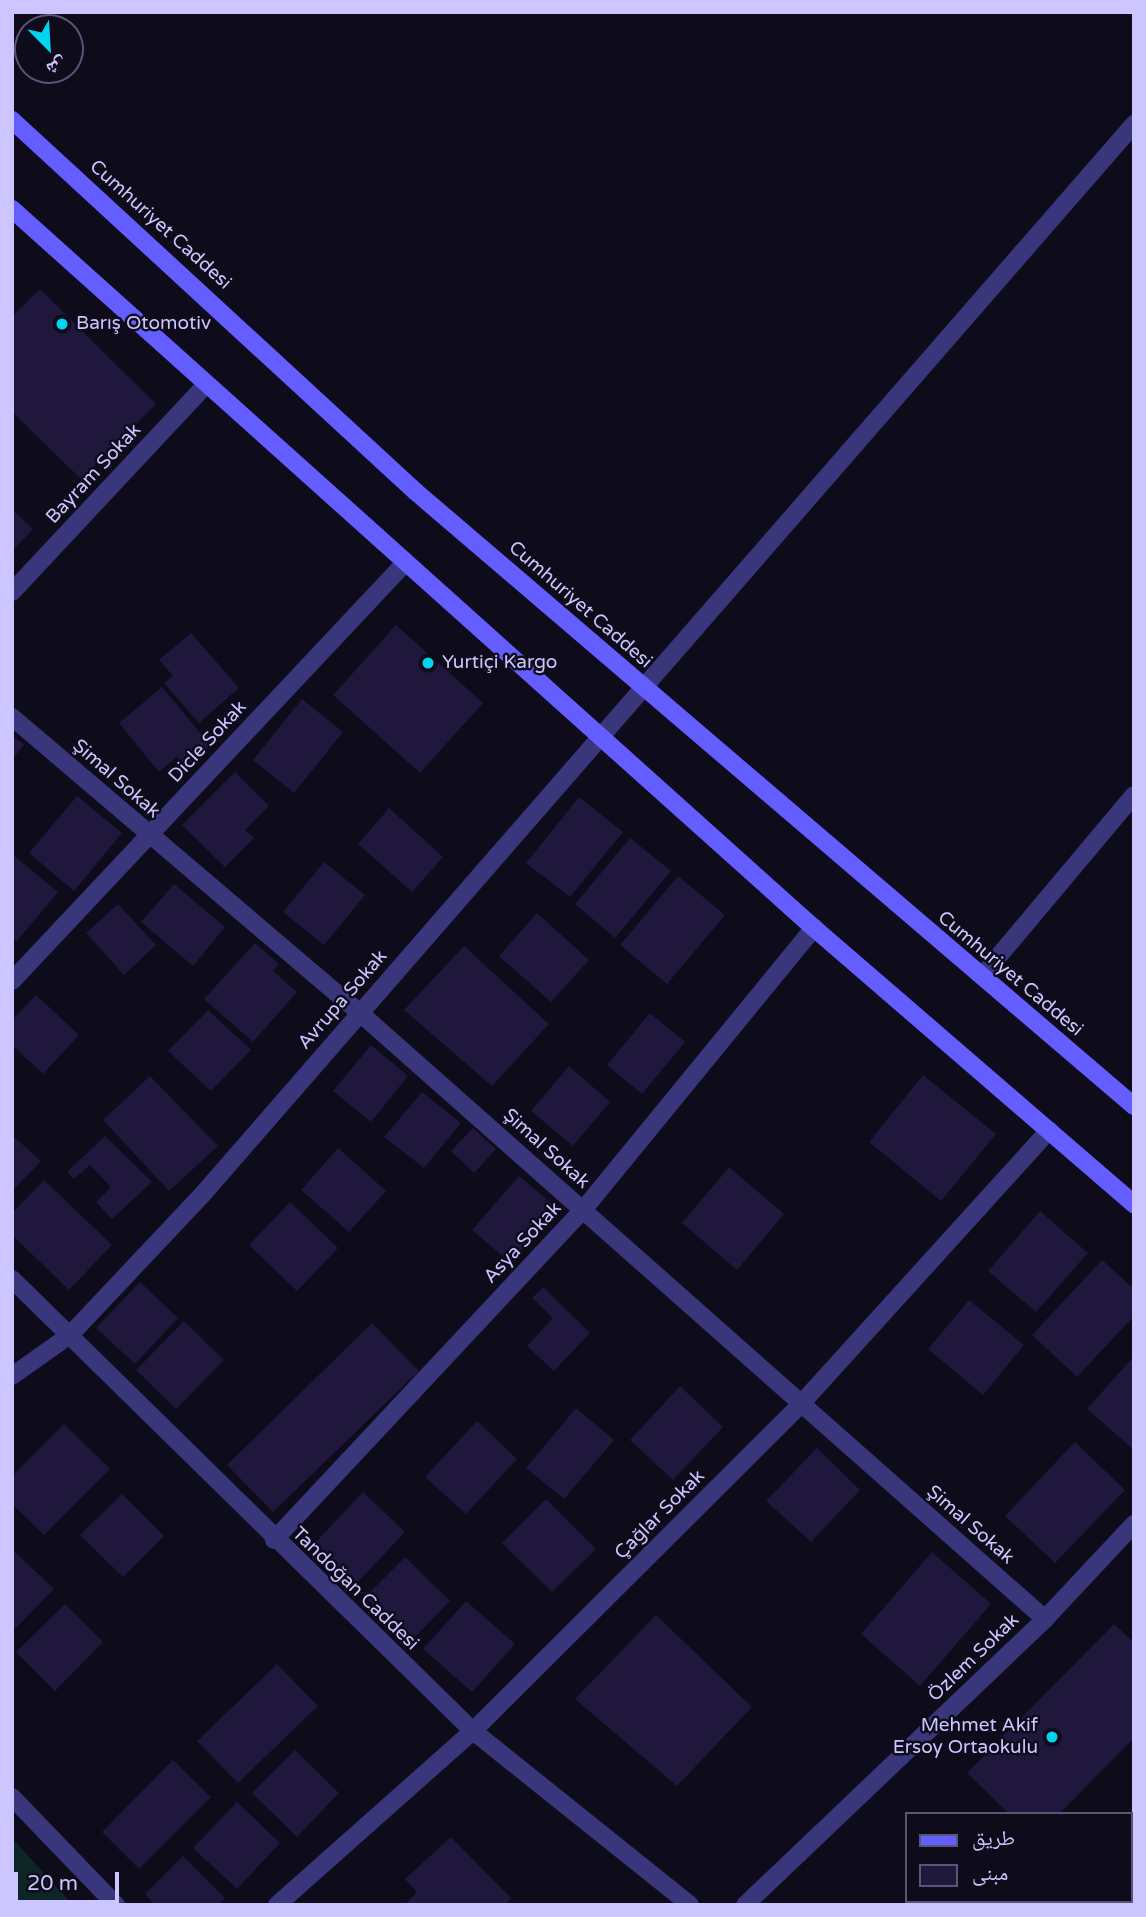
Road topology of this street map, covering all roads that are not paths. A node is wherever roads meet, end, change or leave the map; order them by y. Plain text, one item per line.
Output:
1 (12, 121) edge
2 (1130, 133) edge
3 (12, 209) edge
4 (206, 385) junction
5 (405, 563) junction
6 (12, 592) edge
7 (642, 687) junction
8 (12, 717) edge
9 (601, 733) junction
10 (1134, 795) edge
11 (150, 836) junction
12 (814, 928) junction
13 (982, 976) junction
14 (12, 981) edge
15 (360, 1013) junction
16 (1134, 1106) edge
17 (1049, 1130) junction
18 (1134, 1204) edge
19 (583, 1210) junction
20 (12, 1279) edge
21 (71, 1335) junction
22 (12, 1376) edge
23 (800, 1405) junction
24 (1134, 1524) edge
25 (274, 1540) junction
26 (1045, 1619) junction
27 (473, 1731) junction
28 (12, 1797) edge
29 (116, 1905) edge
30 (277, 1905) edge
31 (690, 1905) edge
32 (745, 1905) edge

1 - 7 main road, Cumhuriyet Caddesi
2 - 7 street, Avrupa Sokak
3 - 4 main road
4 - 5 main road
4 - 6 street, Bayram Sokak
5 - 9 main road
5 - 11 street, Dicle Sokak
7 - 9 street, Avrupa Sokak
7 - 13 main road, Cumhuriyet Caddesi
8 - 11 street, Şimal Sokak
9 - 12 main road
9 - 15 street, Avrupa Sokak
10 - 13 street
11 - 14 street, Dicle Sokak
11 - 15 street, Şimal Sokak
12 - 17 main road
12 - 19 street, Asya Sokak
13 - 16 main road, Cumhuriyet Caddesi
15 - 19 street, Şimal Sokak
15 - 21 street, Avrupa Sokak
17 - 18 main road
17 - 23 street, Çağlar Sokak
19 - 23 street, Şimal Sokak
19 - 25 street, Asya Sokak
20 - 21 street, Tandoğan Caddesi
21 - 22 street, Avrupa Sokak
21 - 25 street, Tandoğan Caddesi
23 - 26 street, Şimal Sokak
23 - 27 street, Çağlar Sokak
24 - 26 street, Özlem Sokak
25 - 27 street, Tandoğan Caddesi
26 - 32 street, Özlem Sokak
27 - 30 street, Çağlar Sokak
27 - 31 street, Tandoğan Caddesi
28 - 29 street

